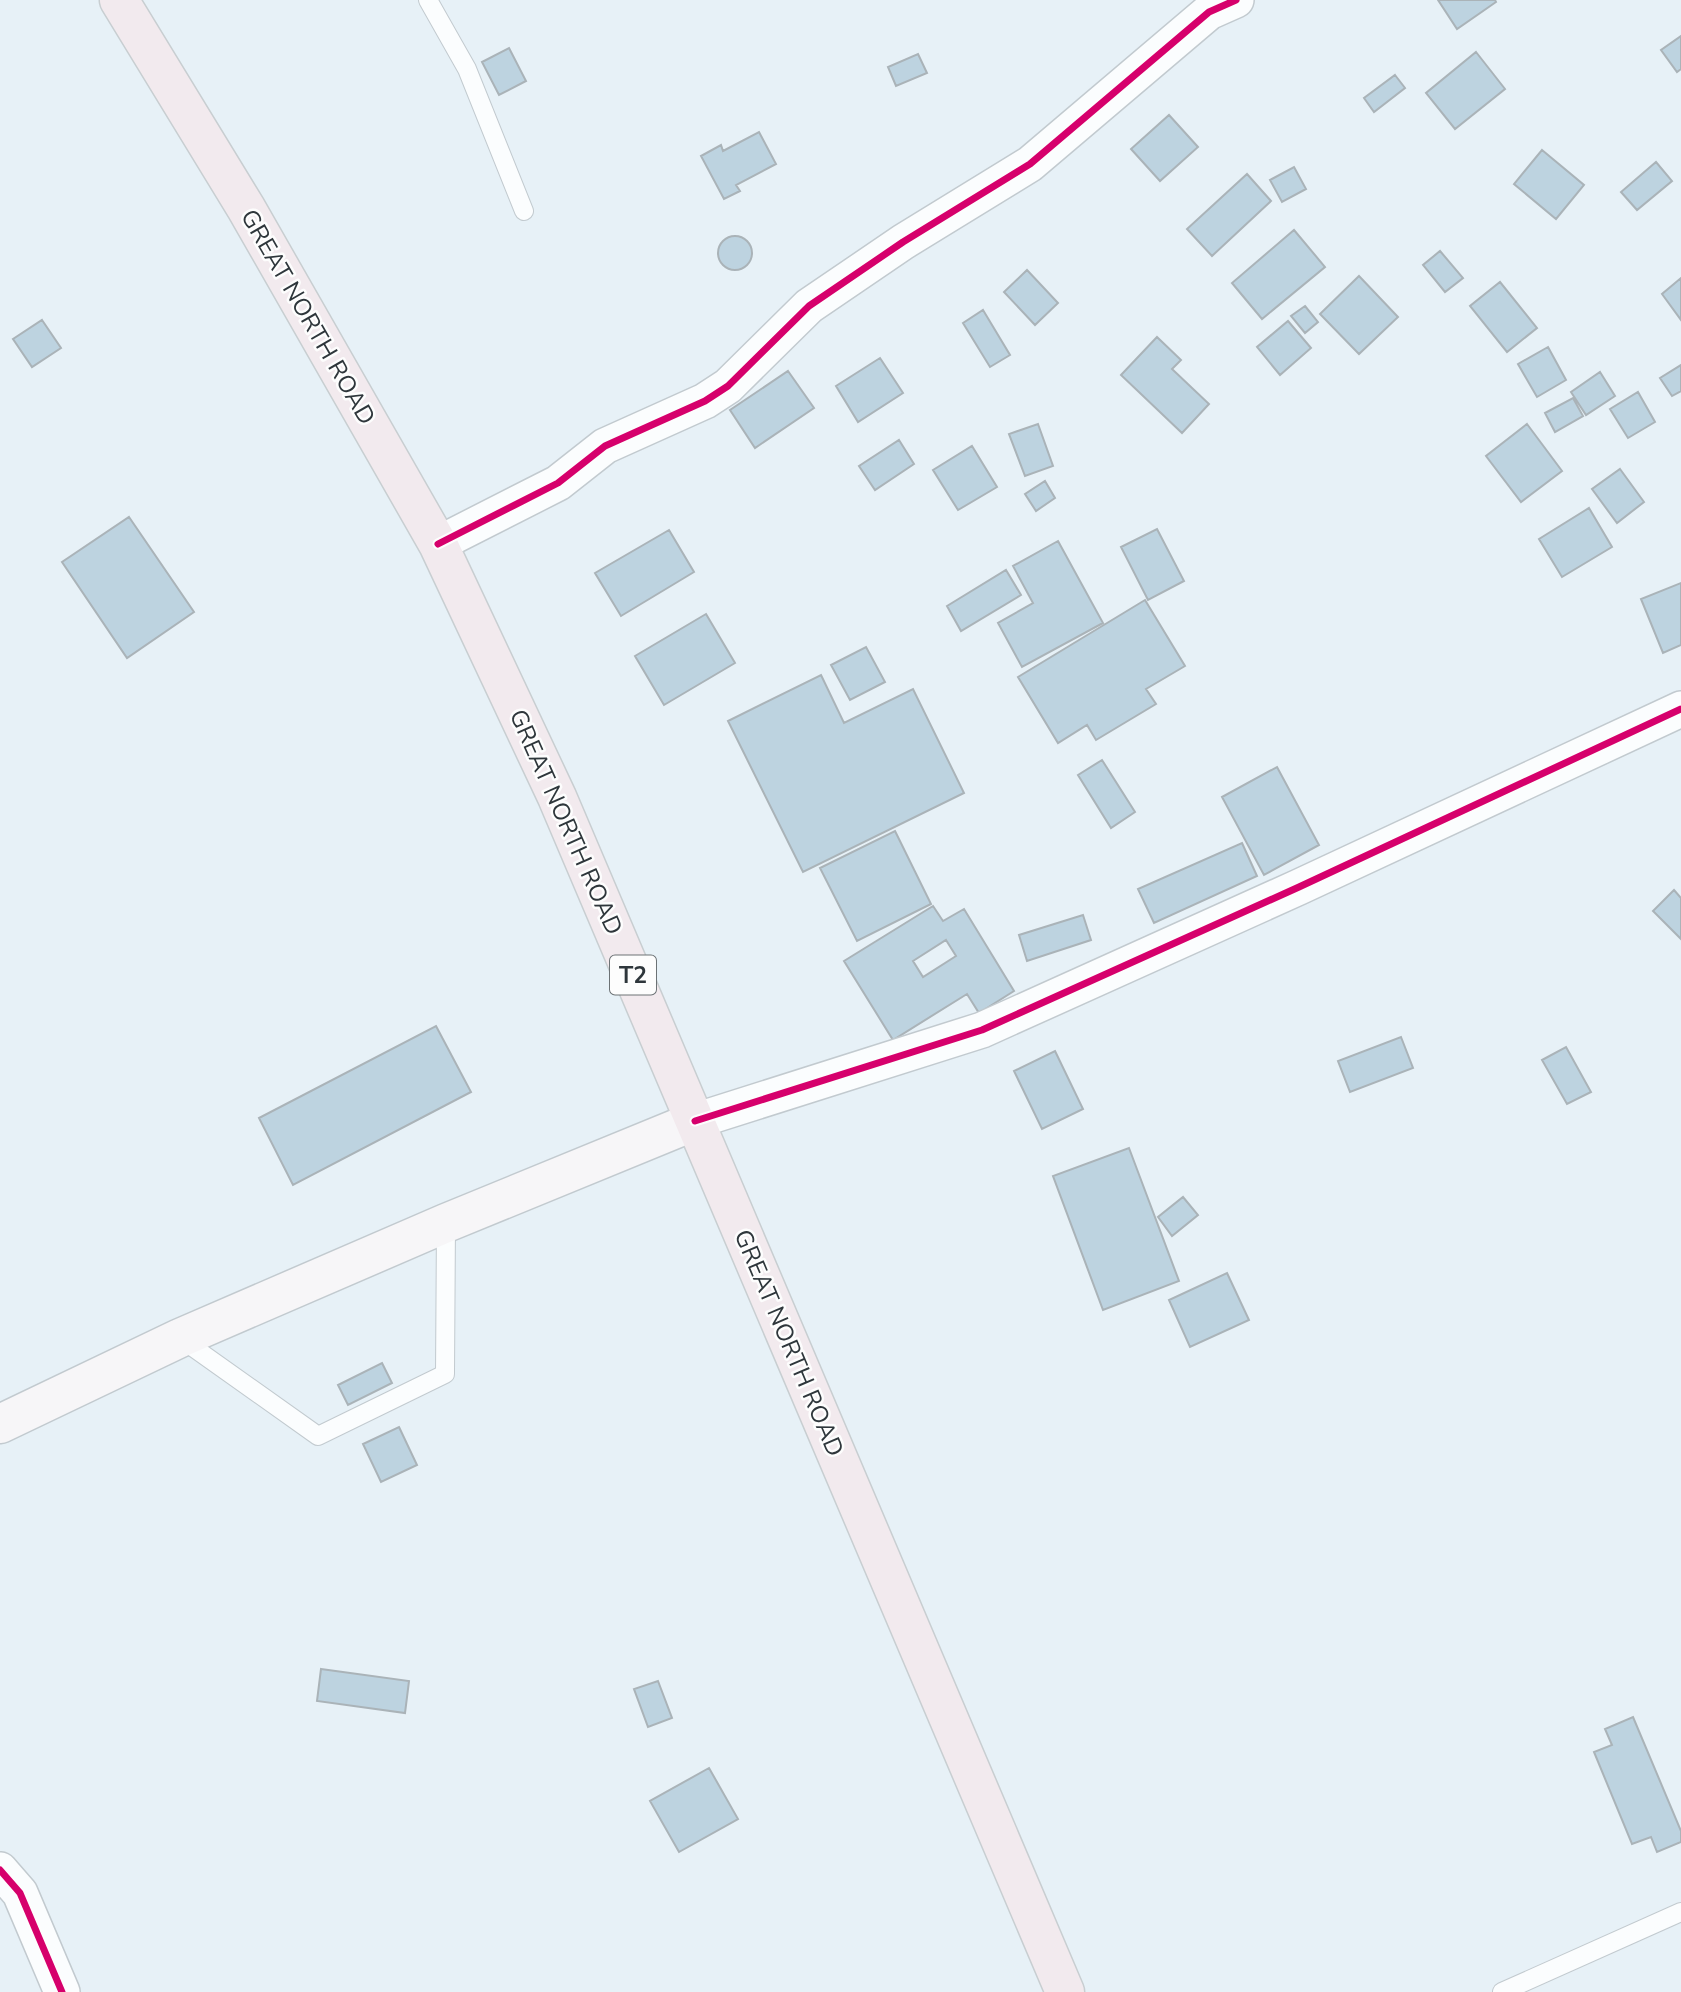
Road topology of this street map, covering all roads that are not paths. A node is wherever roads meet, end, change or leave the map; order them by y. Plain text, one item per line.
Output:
1 (119, 0) edge
2 (428, 0) edge
3 (1236, 0) edge
4 (524, 212) dead end
5 (439, 544) junction
6 (1681, 709) edge
7 (695, 1121) junction
8 (446, 1223) junction
9 (180, 1338) junction
10 (0, 1424) edge
11 (0, 1870) edge
12 (1681, 1912) edge
13 (62, 1992) edge
14 (1065, 1992) edge
15 (1502, 1992) edge

1 - 5 highway, GREAT NORTH ROAD / T2
2 - 4 lane
3 - 5 street
5 - 7 highway, GREAT NORTH ROAD / T2
6 - 7 street
7 - 8 main road
7 - 14 highway, GREAT NORTH ROAD / T2
8 - 9 main road
8 - 9 lane
9 - 10 main road
11 - 13 street
12 - 15 lane

